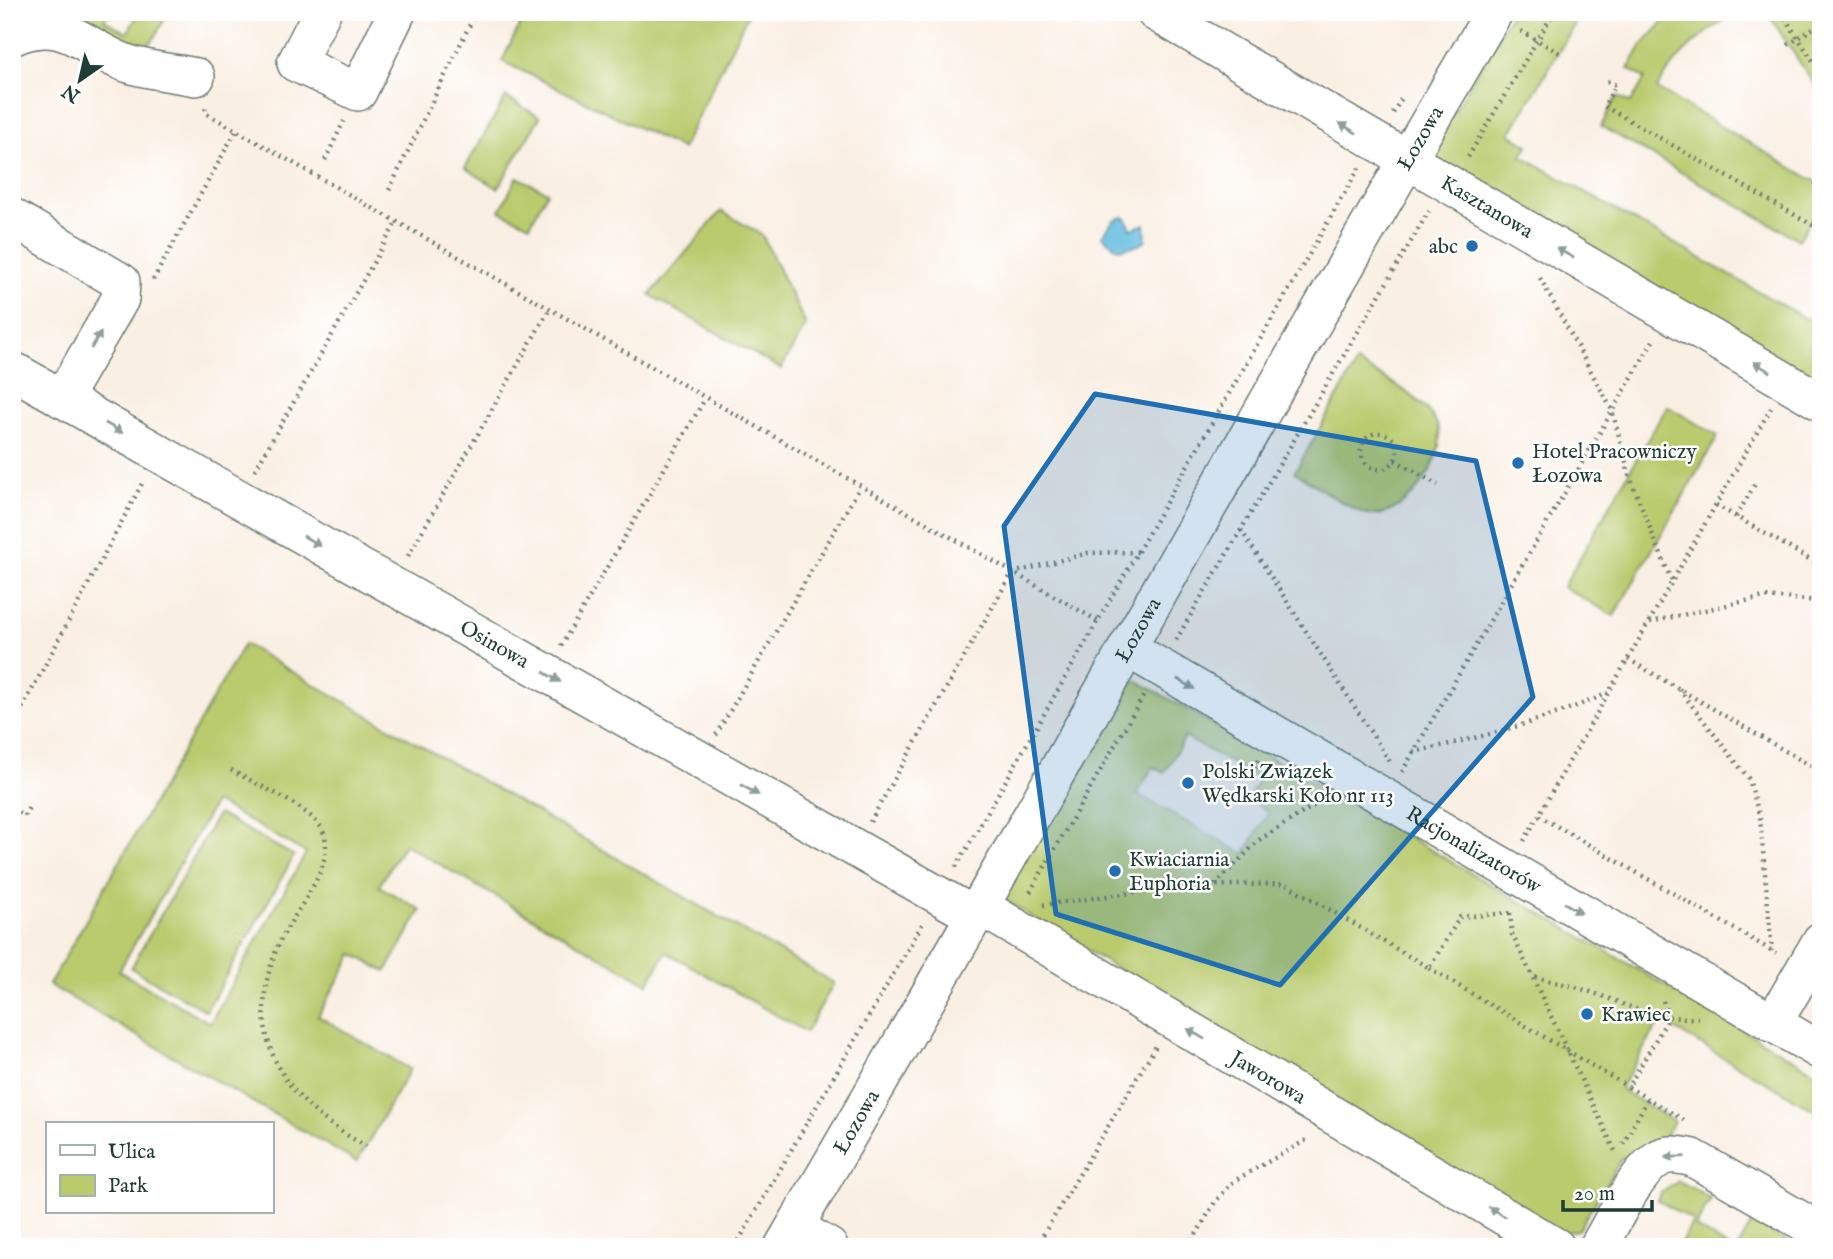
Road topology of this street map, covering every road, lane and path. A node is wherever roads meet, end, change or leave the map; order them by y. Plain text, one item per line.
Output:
1 (322, 12) edge
2 (397, 12) edge
3 (477, 12) edge
4 (1155, 12) edge
5 (1554, 12) edge
6 (1781, 12) edge
7 (1494, 13) edge
8 (1821, 23) edge
9 (12, 37) edge
10 (1798, 38) junction
11 (1536, 39) junction
12 (1788, 45) dead end
13 (1563, 55) dead end
14 (1821, 73) edge
15 (196, 77) joint
16 (1607, 80) dead end
17 (358, 92) junction
18 (236, 131) junction
19 (1374, 143) junction
20 (325, 160) dead end
21 (1407, 162) junction
22 (1446, 184) junction
23 (389, 190) dead end
24 (12, 217) edge
25 (396, 223) junction
26 (1821, 230) edge
27 (1533, 265) dead end
28 (149, 289) dead end
29 (549, 310) junction
30 (1659, 330) dead end
31 (12, 370) edge
32 (1777, 398) dead end
33 (62, 399) junction
34 (705, 399) junction
35 (1821, 402) edge
36 (1612, 410) junction
37 (1395, 460) junction
38 (147, 473) dead end
39 (251, 475) dead end
40 (1755, 484) dead end
41 (1438, 485) dead end
42 (860, 487) junction
43 (1716, 505) junction
44 (1736, 517) junction
45 (1241, 530) junction
46 (1138, 552) junction
47 (404, 563) dead end
48 (1821, 566) edge
49 (1012, 573) junction
50 (1672, 582) junction
51 (1821, 601) edge
52 (1100, 622) junction
53 (1649, 622) junction
54 (1128, 648) junction
55 (556, 653) dead end
56 (1628, 660) junction
57 (1160, 669) junction
58 (1679, 690) junction
59 (1609, 693) junction
60 (14, 715) edge
61 (12, 734) edge
62 (713, 742) dead end
63 (1413, 752) junction
64 (231, 770) dead end
65 (1821, 772) edge
66 (1349, 779) junction
67 (30, 806) dead end
68 (12, 809) edge
69 (1539, 816) junction
70 (867, 829) dead end
71 (1508, 871) junction
72 (1214, 886) junction
73 (939, 897) junction
74 (1027, 897) dead end
75 (982, 904) junction
76 (1510, 913) junction
77 (1772, 951) junction
78 (1813, 955) edge
79 (1429, 968) junction
80 (1534, 977) junction
81 (1660, 986) dead end
82 (1668, 1019) junction
83 (1773, 1023) junction
84 (1159, 1041) dead end
85 (1570, 1051) junction
86 (1821, 1051) edge
87 (1628, 1087) junction
88 (1648, 1099) dead end
89 (1321, 1132) dead end
90 (366, 1146) dead end
91 (1616, 1154) dead end
92 (1821, 1232) edge
93 (789, 1237) edge
94 (735, 1247) edge
95 (829, 1247) edge
96 (1036, 1247) edge
97 (1189, 1247) edge
98 (1556, 1247) edge
99 (1598, 1247) edge

1 - 17 street
2 - 17 street
3 - 23 path
19 -> 4 street, Kasztanowa
5 - 11 path
6 - 10 path
7 - 11 path
7 - 21 street, Łozowa
8 - 10 path
9 - 15 street
10 - 12 path
10 - 14 path
11 - 13 path
11 - 22 path
15 - 18 path
16 - 26 path
17 - 20 path
18 - 25 path
18 - 28 path
19 - 21 street, Kasztanowa
19 - 46 path
21 - 22 street, Kasztanowa
21 - 54 street, Łozowa
35 -> 22 street, Kasztanowa
22 - 45 path
33 -> 24 street
25 - 29 path
25 - 39 path
27 - 36 path
29 - 34 path
29 - 47 path
30 - 36 path
31 - 33 street, Osinowa
32 - 43 path
33 -> 73 street, Osinowa
34 - 42 path
34 - 55 path
36 - 50 path
36 - 63 path
37 - 37 path
37 - 41 path
38 - 60 path
40 - 44 path
42 - 49 path
42 - 62 path
43 - 44 path
43 - 50 path
44 - 48 path
45 - 57 path
45 - 63 path
46 - 49 path
46 - 52 path
49 - 52 path
49 - 70 path
50 - 53 path
51 - 53 path
52 - 73 path
53 - 56 path
54 - 57 street, Racjonalizatorów
54 - 75 street, Łozowa
56 - 58 path
56 - 59 path
57 -> 66 street, Racjonalizatorów
57 - 74 path
58 - 65 path
58 - 77 path
59 - 63 path
59 - 69 path
60 - 61 path
64 - 90 path
66 - 71 street, Racjonalizatorów
66 - 72 path
67 - 68 path
69 - 71 path
69 - 77 path
71 - 76 path
71 -> 83 street, Racjonalizatorów
72 - 75 path
72 - 79 path
73 - 75 street, Osinowa
73 - 94 path
75 - 93 street, Łozowa
98 -> 75 street, Jaworowa
76 - 79 path
76 - 80 path
77 - 78 path
78 - 83 street
79 - 85 path
80 - 82 path
80 - 85 path
81 - 82 path
82 - 87 path
83 - 86 street, Racjonalizatorów
84 - 96 path
85 - 87 path
85 - 91 path
87 - 88 path
89 - 97 path
92 -> 99 street
93 - 95 street

